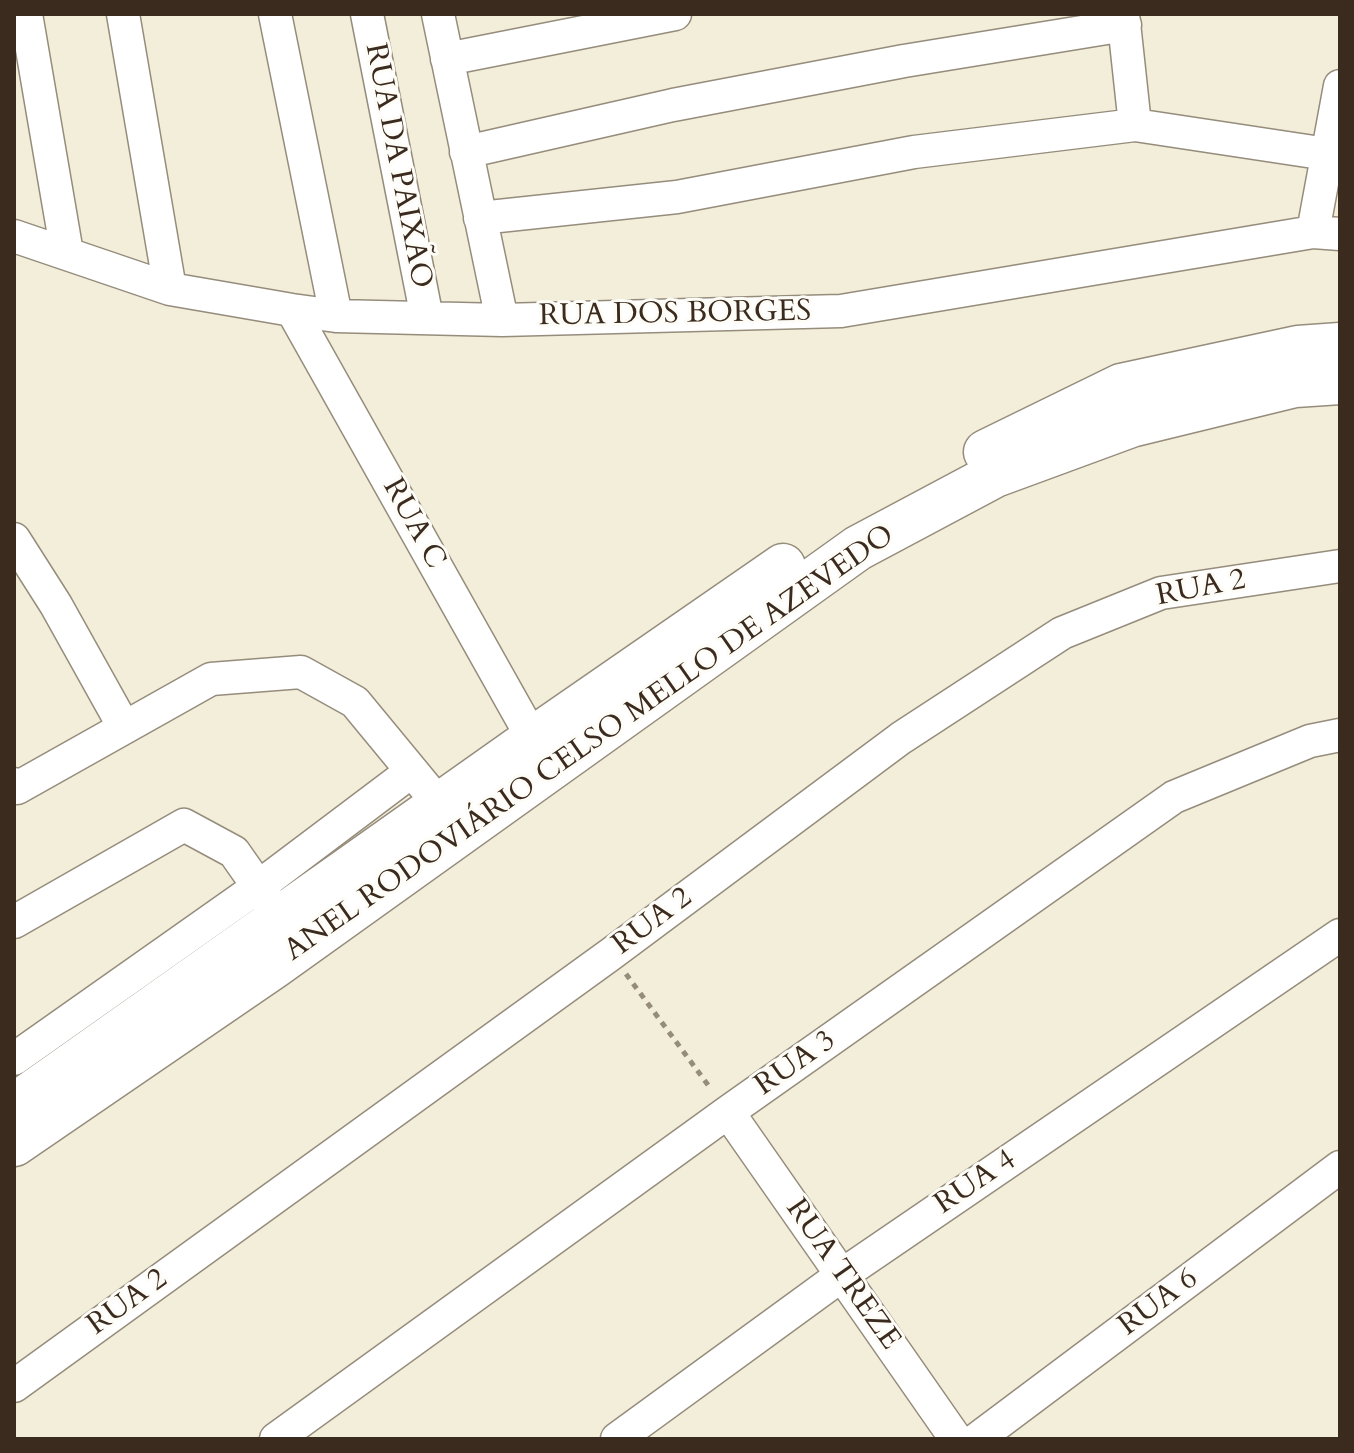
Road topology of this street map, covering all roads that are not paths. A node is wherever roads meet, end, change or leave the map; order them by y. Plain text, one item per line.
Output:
1 (26, 14) edge
2 (123, 14) edge
3 (275, 14) edge
4 (367, 14) edge
5 (438, 14) edge
6 (675, 14) edge
7 (1124, 20) edge
8 (447, 59) junction
9 (1340, 86) edge
10 (1135, 125) junction
11 (466, 152) junction
12 (1327, 154) junction
13 (480, 218) junction
14 (1327, 233) edge
15 (14, 236) edge
16 (67, 253) junction
17 (170, 289) junction
18 (292, 310) junction
19 (336, 316) junction
20 (427, 318) junction
21 (502, 320) junction
22 (1340, 345) edge
23 (1340, 382) edge
24 (14, 539) edge
25 (1340, 566) edge
26 (124, 727) junction
27 (1340, 735) edge
28 (533, 739) junction
29 (412, 771) junction
30 (15, 787) edge
31 (440, 805) junction
32 (269, 902) junction
33 (14, 922) edge
34 (1340, 935) edge
35 (14, 1059) edge
36 (14, 1106) edge
37 (728, 1112) junction
38 (14, 1144) edge
39 (1340, 1167) edge
40 (842, 1275) junction
41 (14, 1386) edge
42 (276, 1439) edge
43 (617, 1439) edge
44 (956, 1439) edge
45 (977, 1439) edge

1 - 16 street
2 - 17 street
3 - 19 street
4 - 20 street, RUA DA PAIXÃO
5 - 8 street
6 - 8 street
7 - 10 street
7 - 11 street
8 - 11 street
9 - 12 street
10 - 12 street
10 - 13 street
11 - 13 street
12 - 14 street
13 - 21 street
14 - 21 street, RUA DOS BORGES
15 - 16 street, RUA DOS BORGES
16 - 17 street, RUA DOS BORGES
17 - 18 street, RUA DOS BORGES
18 - 19 street, RUA DOS BORGES
18 - 28 street, RUA C
19 - 20 street, RUA DOS BORGES
20 - 21 street, RUA DOS BORGES
22 - 28 highway, ANEL RODOVIÁRIO CELSO MELLO DE AZEVEDO
23 - 38 highway, ANEL RODOVIÁRIO CELSO MELLO DE AZEVEDO
24 - 26 street
25 - 41 street, RUA 2
26 - 29 street
26 - 30 street
27 - 37 street, RUA 3
28 - 31 highway, ANEL RODOVIÁRIO CELSO MELLO DE AZEVEDO
29 - 31 street
29 - 32 street
31 - 32 highway, ANEL RODOVIÁRIO CELSO MELLO DE AZEVEDO
32 - 33 street
32 - 35 street
32 - 36 highway, ANEL RODOVIÁRIO CELSO MELLO DE AZEVEDO
34 - 40 street, RUA 4
37 - 40 street, RUA TREZE
37 - 42 street, RUA 3
39 - 45 street, RUA 6
40 - 43 street, RUA 4
40 - 44 street, RUA TREZE

